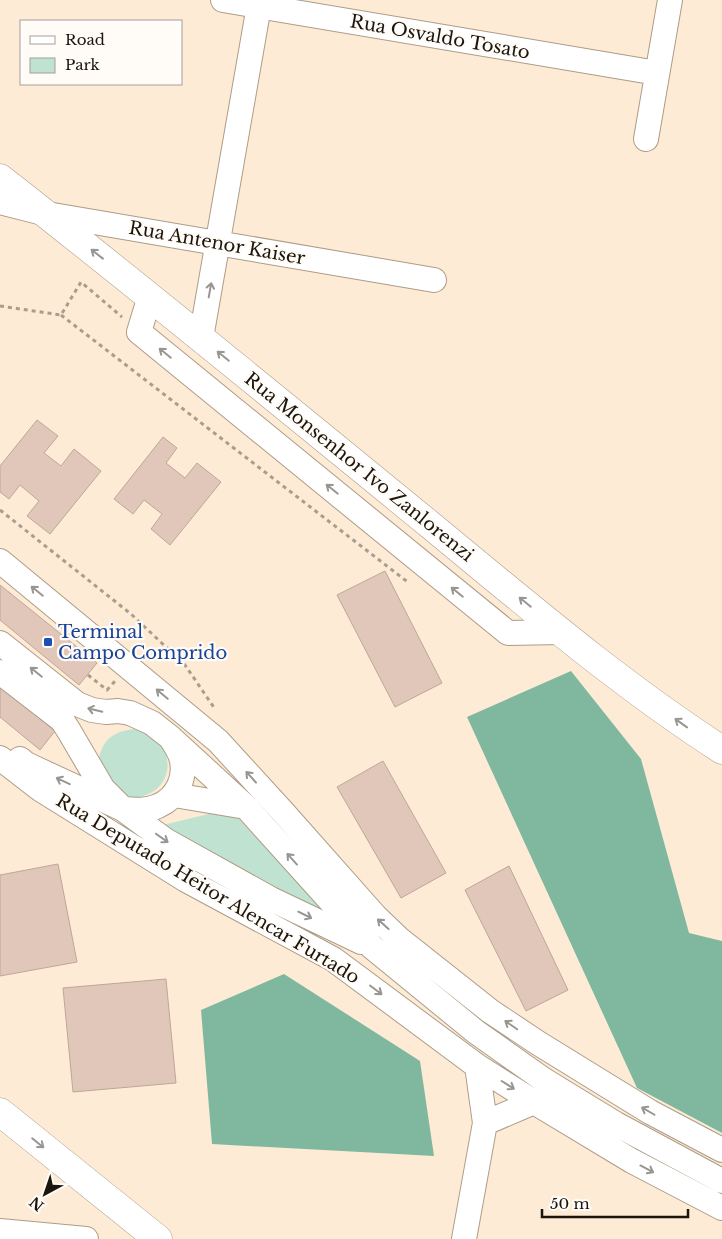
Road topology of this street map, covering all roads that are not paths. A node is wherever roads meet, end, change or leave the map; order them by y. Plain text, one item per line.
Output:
1 (223, 0) edge
2 (670, 0) edge
3 (260, 3) edge
4 (657, 74) junction
5 (646, 140) dead end
6 (0, 178) edge
7 (0, 202) edge
8 (47, 214) junction
9 (218, 243) junction
10 (434, 280) dead end
11 (150, 296) junction
12 (201, 338) junction
13 (0, 561) edge
14 (561, 632) junction
15 (0, 643) edge
16 (0, 672) edge
17 (208, 717) junction
18 (171, 738) junction
19 (0, 742) edge
20 (722, 750) edge
21 (0, 758) edge
22 (216, 780) junction
23 (174, 795) junction
24 (245, 806) junction
25 (123, 808) junction
26 (283, 812) junction
27 (108, 831) junction
28 (372, 947) junction
29 (477, 1066) junction
30 (534, 1102) junction
31 (0, 1112) edge
32 (485, 1123) junction
33 (722, 1150) edge
34 (722, 1181) edge
35 (722, 1208) edge
36 (0, 1231) edge
37 (86, 1239) edge
38 (158, 1239) edge
39 (464, 1239) edge

1 - 3 street, Rua Osvaldo Tosato
2 - 4 street
3 - 4 street, Rua Osvaldo Tosato
3 - 9 street
4 - 5 street
6 - 8 main road, Rua Monsenhor Ivo Zanlorenzi
7 - 8 street, Rua Antenor Kaiser
8 - 9 street, Rua Antenor Kaiser
11 -> 8 main road, Rua Monsenhor Ivo Zanlorenzi
9 - 10 street, Rua Antenor Kaiser
12 -> 9 street
11 - 12 main road, Rua Monsenhor Ivo Zanlorenzi
14 -> 11 street
14 -> 12 main road, Rua Monsenhor Ivo Zanlorenzi
17 -> 13 street
20 -> 14 main road, Rua Monsenhor Ivo Zanlorenzi
18 -> 15 street
16 - 25 street
17 - 22 street
26 -> 17 street
18 - 22 street
18 - 23 street
25 -> 19 street
21 - 27 street, Rua Deputado Heitor Alencar Furtado
22 - 24 street
23 - 24 street
23 - 25 street
24 - 26 street
28 -> 24 street
25 - 27 street
25 -> 28 street
33 -> 26 street
27 -> 29 street, Rua Deputado Heitor Alencar Furtado
28 - 34 street
29 -> 30 street, Rua Deputado Heitor Alencar Furtado
29 - 32 street
30 - 32 street
30 -> 35 street, Rua Deputado Heitor Alencar Furtado
31 -> 38 main road
32 - 39 street
36 - 37 street

